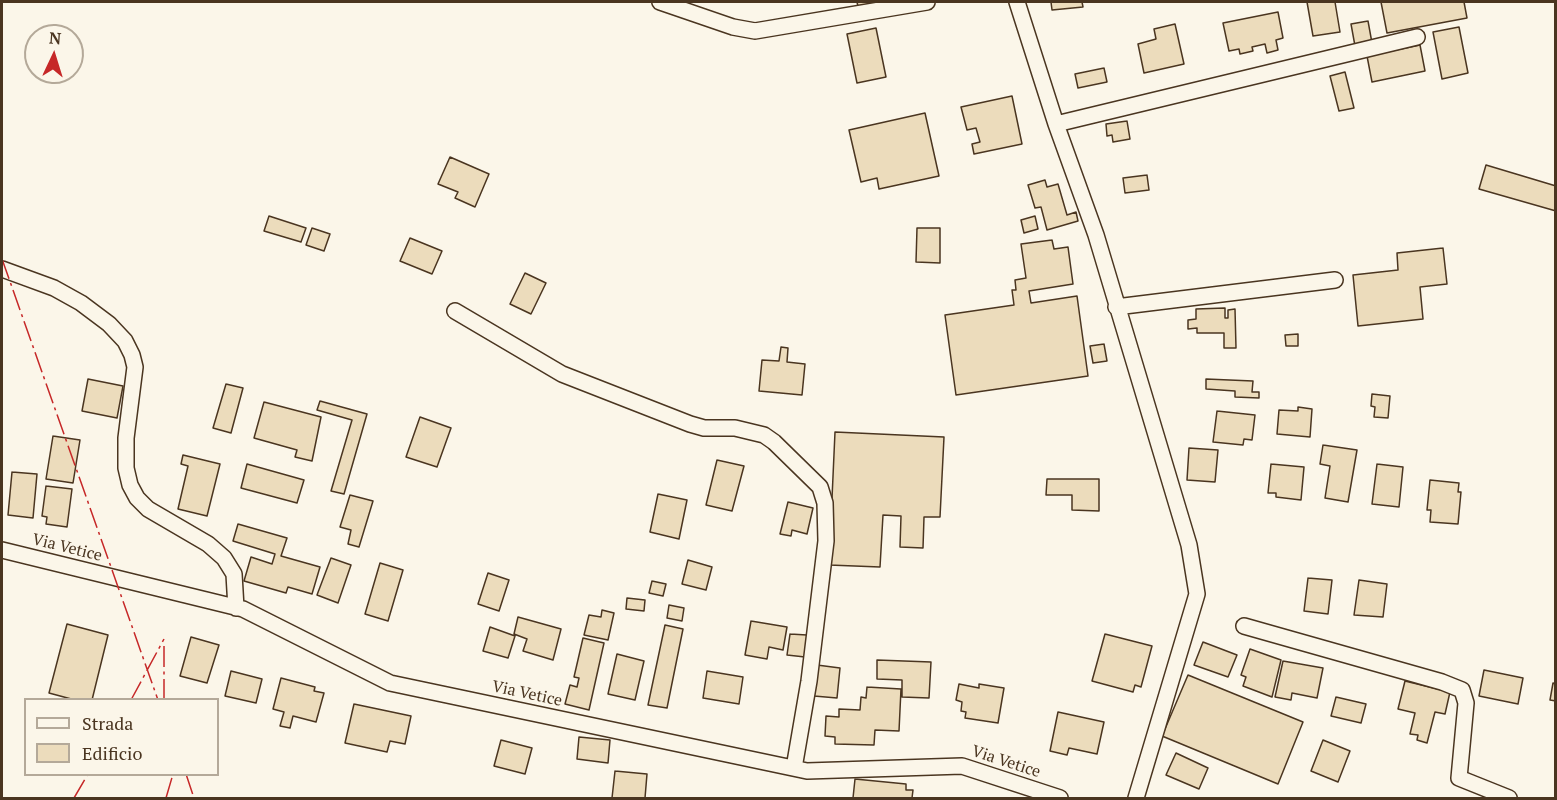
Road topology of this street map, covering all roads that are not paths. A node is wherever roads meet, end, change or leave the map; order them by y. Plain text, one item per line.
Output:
1 (660, 2) edge
2 (927, 2) edge
3 (1017, 2) edge
4 (1417, 37) dead end
5 (1056, 124) junction
6 (2, 269) edge
7 (1335, 280) dead end
8 (1116, 307) junction
9 (455, 311) dead end
10 (2, 550) edge
11 (236, 608) junction
12 (1244, 626) dead end
13 (794, 768) junction
14 (1060, 798) edge
15 (1137, 798) edge
16 (1509, 798) edge

1 - 2 street
3 - 5 street
4 - 5 street
5 - 8 street
6 - 11 street
7 - 8 street
8 - 15 street
9 - 13 street
10 - 11 street, Via Vetice
11 - 13 street, Via Vetice
12 - 16 street
13 - 14 street, Via Vetice

